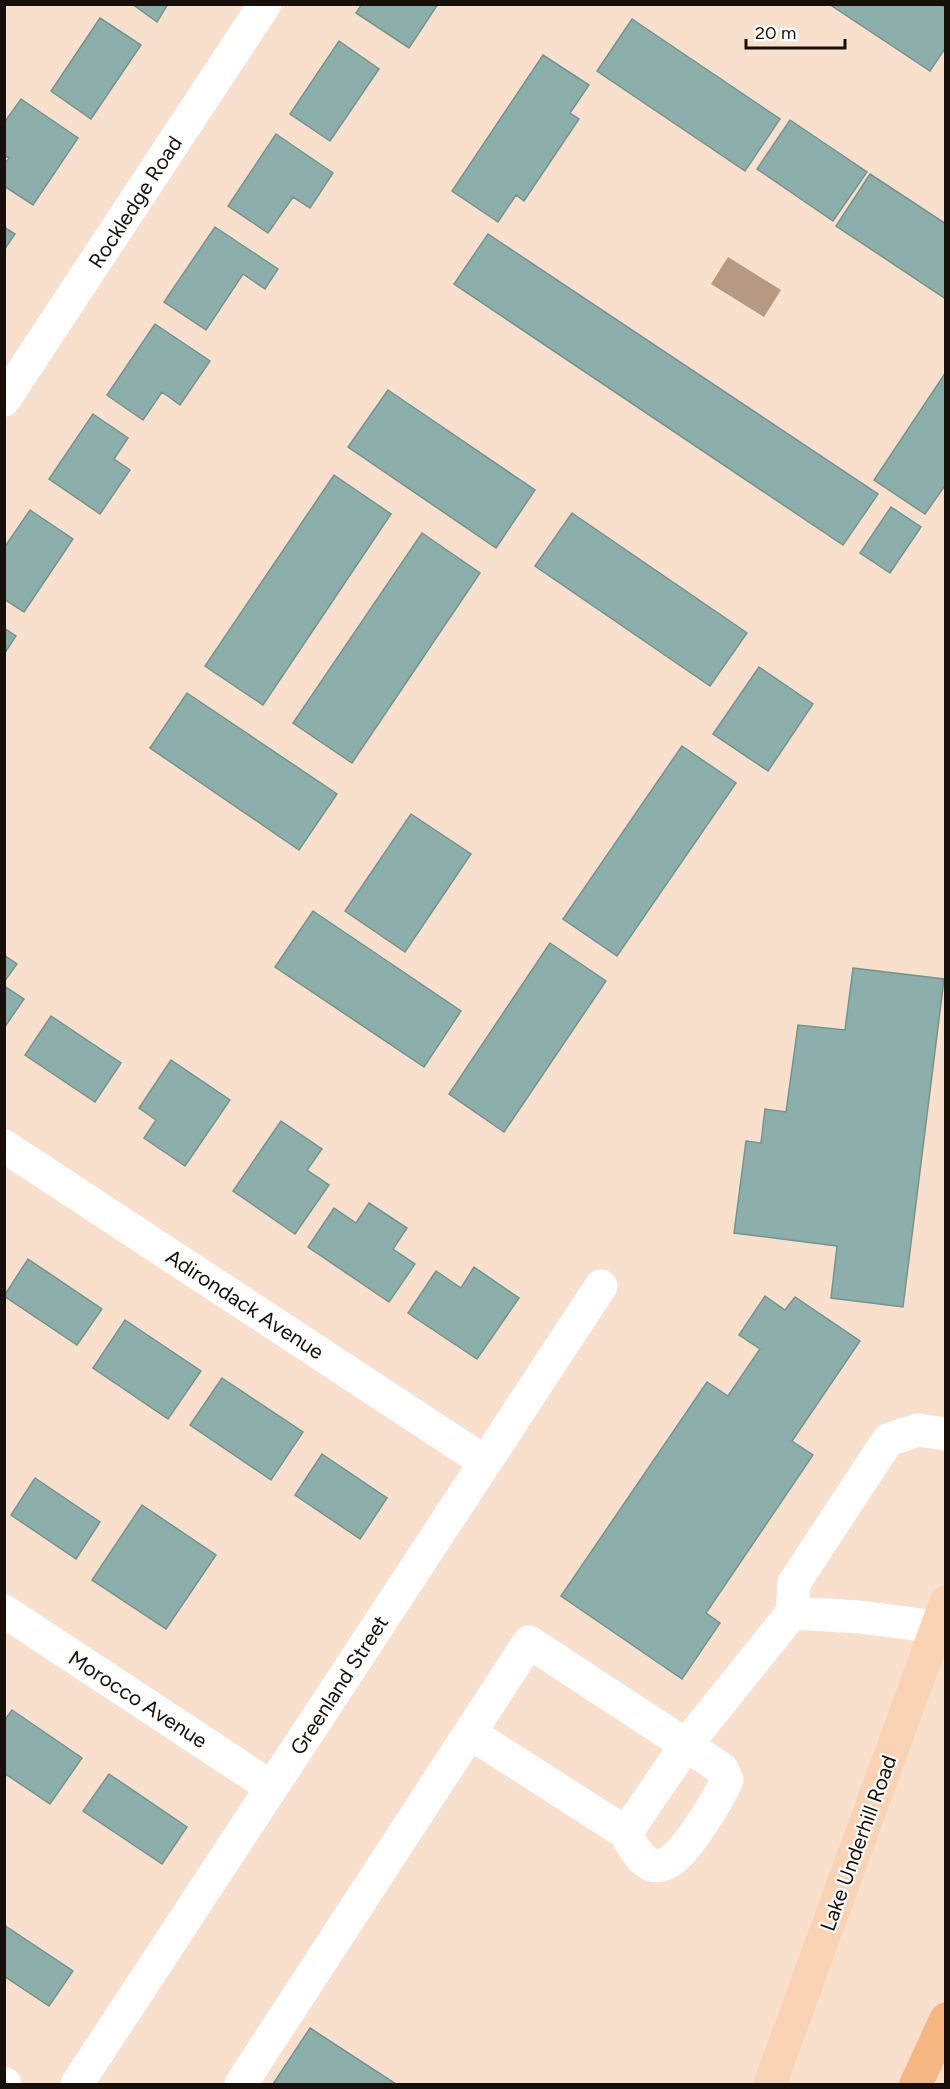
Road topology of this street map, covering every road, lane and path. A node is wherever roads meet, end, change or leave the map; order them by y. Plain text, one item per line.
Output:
1 (265, 4) edge
2 (4, 400) edge
3 (4, 1146) edge
4 (601, 1286) dead end
5 (945, 1434) edge
6 (485, 1462) junction
7 (4, 1611) edge
8 (792, 1612) junction
9 (941, 1615) edge
10 (470, 1733) junction
11 (686, 1745) junction
12 (271, 1787) junction
13 (626, 1833) junction
14 (945, 2019) edge
15 (77, 2085) edge
16 (241, 2085) edge
17 (770, 2085) edge
18 (916, 2085) edge

1 - 2 street, Rockledge Road
3 - 6 street, Adirondack Avenue
4 - 6 street, Greenland Street
5 - 8 street
6 - 12 street, Greenland Street
7 - 12 street, Morocco Avenue
8 - 9 street
8 - 11 street
9 - 17 main road, Lake Underhill Road
10 - 11 street
10 - 13 street
10 - 16 street
11 - 13 street
11 - 13 street
12 - 15 street, Greenland Street
14 - 18 highway

